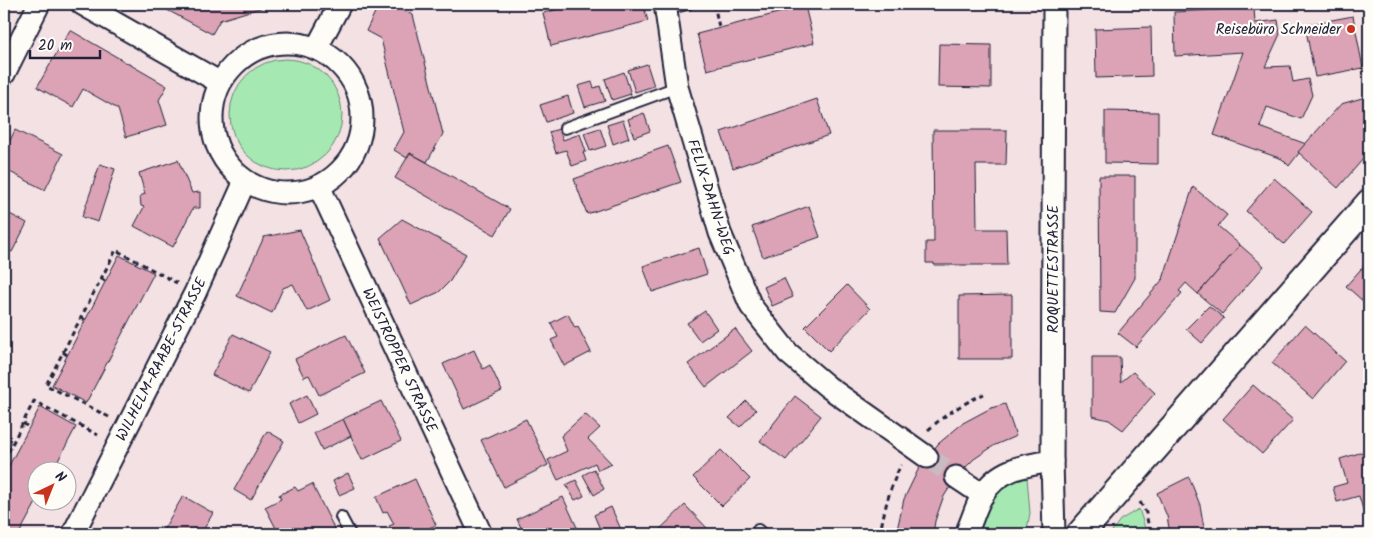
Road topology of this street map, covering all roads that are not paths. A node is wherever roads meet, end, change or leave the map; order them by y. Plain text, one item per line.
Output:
1 (39, 4) edge
2 (82, 4) edge
3 (340, 4) edge
4 (687, 4) edge
5 (1054, 4) edge
6 (665, 6) edge
7 (316, 49) junction
8 (4, 74) edge
9 (219, 82) junction
10 (677, 87) junction
11 (565, 128) dead end
12 (245, 181) junction
13 (319, 186) junction
14 (1369, 203) edge
15 (927, 457) tunnel mouth
16 (1052, 461) junction
17 (956, 477) tunnel mouth
18 (982, 495) junction
19 (341, 517) dead end
20 (72, 534) edge
21 (350, 534) edge
22 (481, 534) edge
23 (968, 534) edge
24 (1054, 534) edge
25 (1080, 534) edge

1 - 8 street
2 - 9 street
3 - 7 street
4 - 6 lane
5 - 16 street, ROQUETTESTRASSE
6 - 10 street, FELIX-DAHN-WEG
7 - 9 street
7 - 13 street
9 - 12 street
10 - 11 lane
10 - 15 street, FELIX-DAHN-WEG
12 - 13 street
12 - 20 street, WILHELM-RAABE-STRASSE
13 - 22 street, WEISTROPPER STRASSE
14 - 25 street
16 - 18 street
16 - 24 street, ROQUETTESTRASSE
17 - 18 street
18 - 23 street
19 - 21 lane

